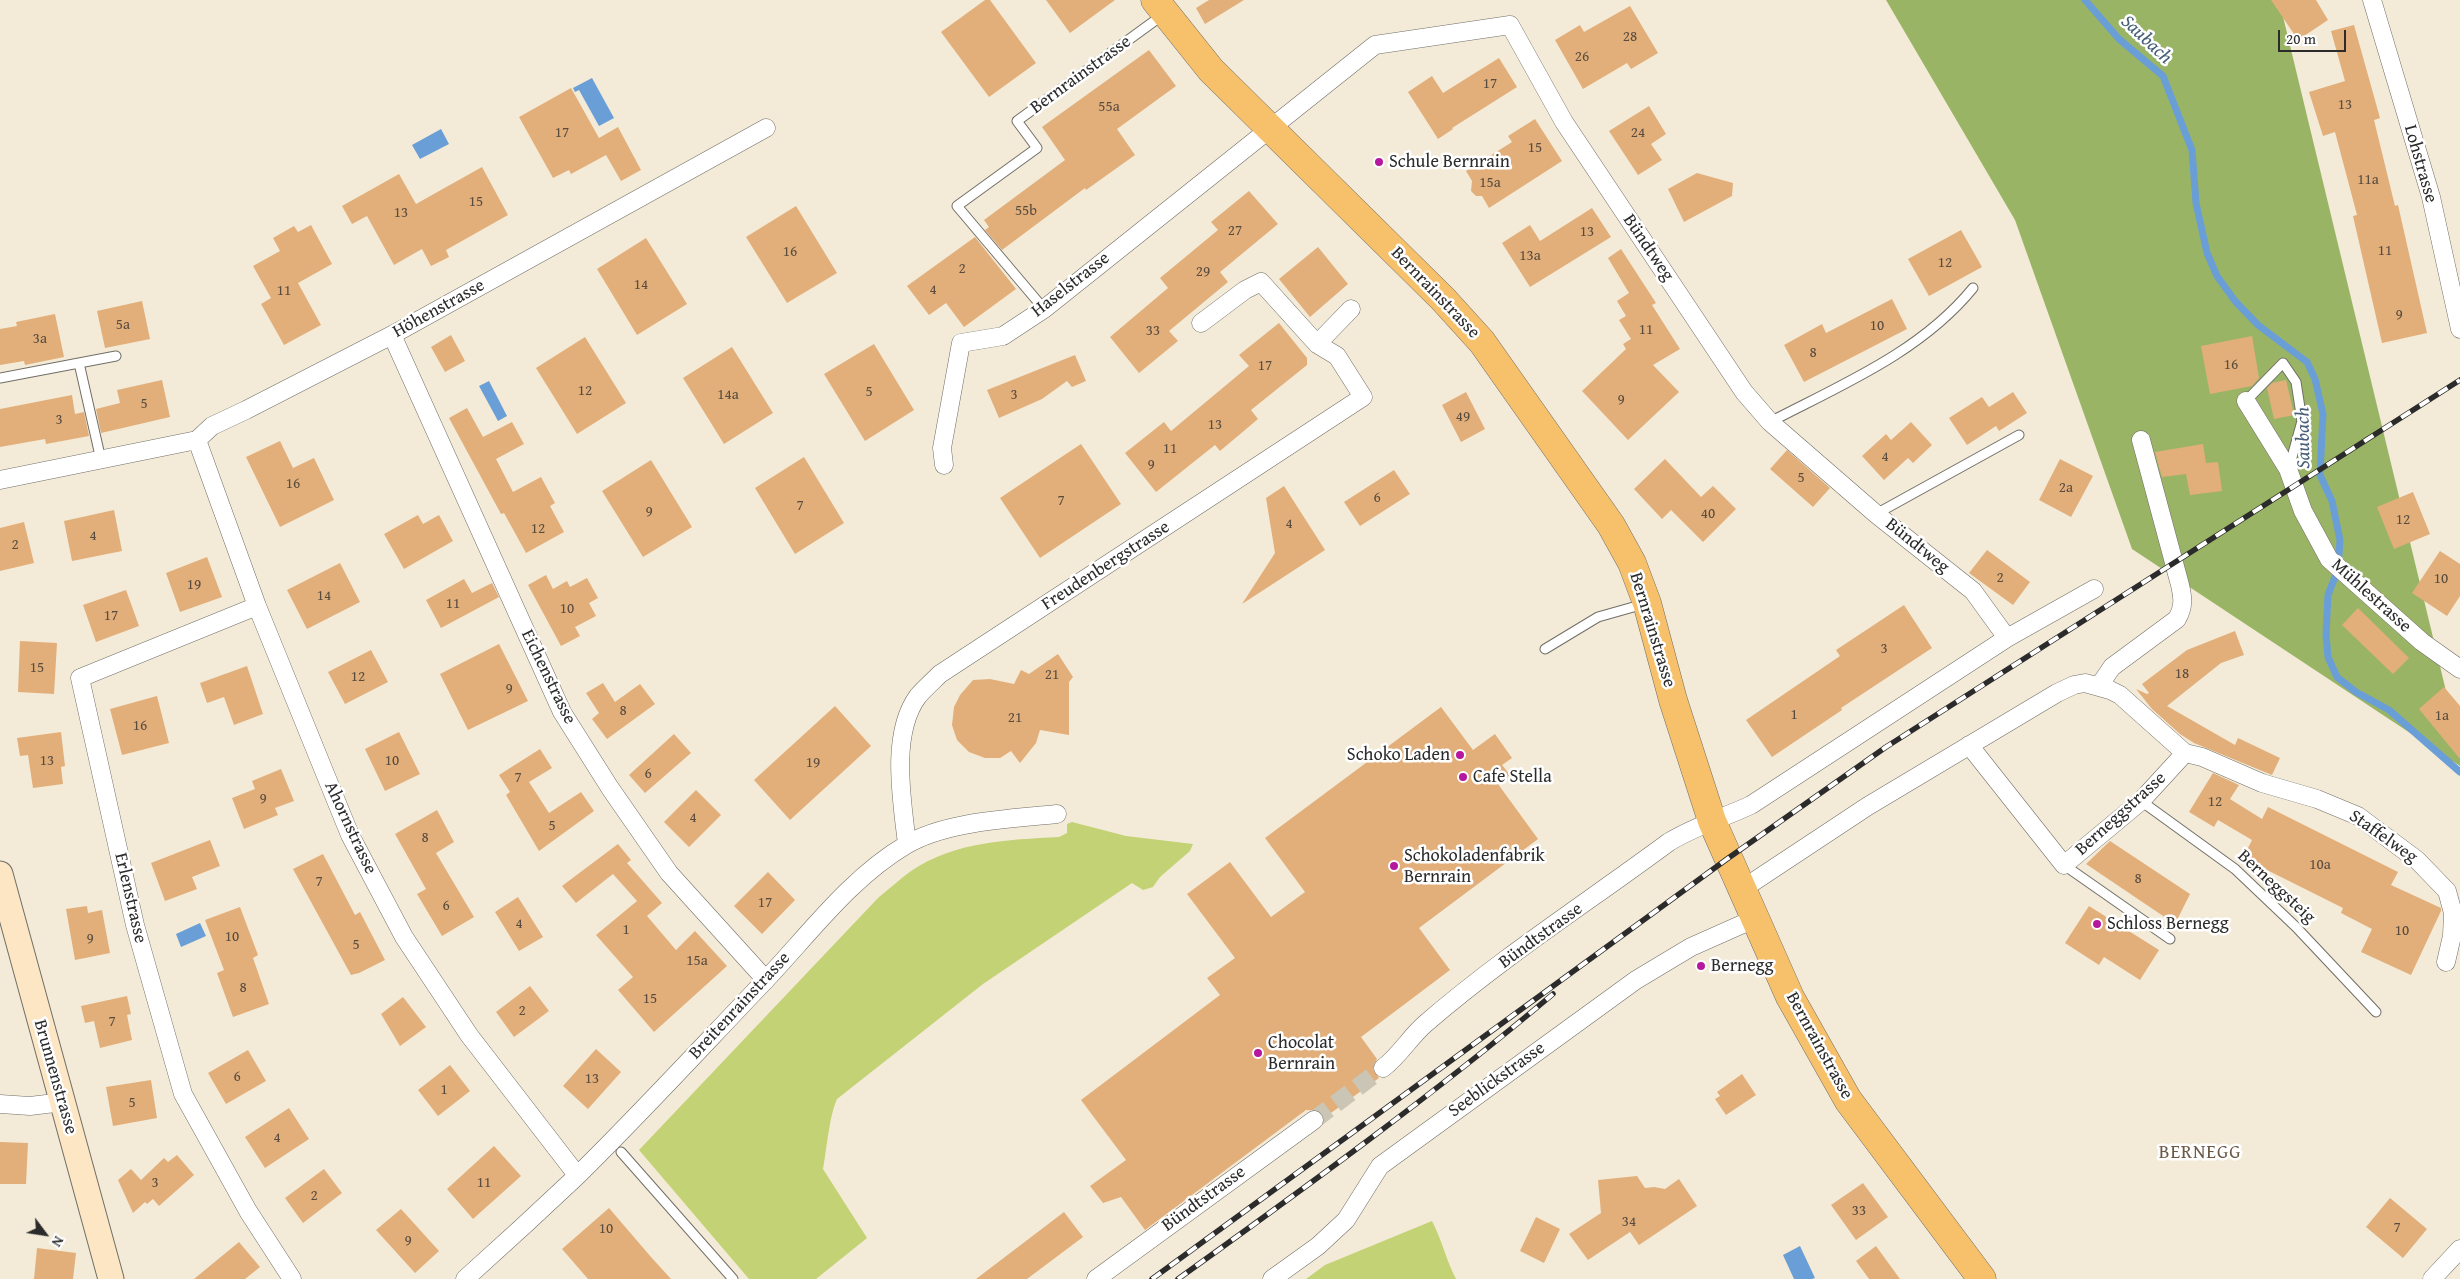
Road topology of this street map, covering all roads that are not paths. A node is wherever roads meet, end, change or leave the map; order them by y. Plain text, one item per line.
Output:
1 (2372, 0) edge
2 (1160, 7) edge
3 (766, 128) dead end
4 (1268, 128) junction
5 (1972, 288) dead end
6 (1044, 308) junction
7 (1351, 309) dead end
8 (1201, 323) dead end
9 (2460, 329) edge
10 (392, 335) junction
11 (1317, 344) junction
12 (116, 356) dead end
13 (79, 363) junction
14 (0, 378) edge
15 (2246, 401) joint
16 (1770, 422) junction
17 (2019, 435) dead end
18 (197, 440) junction
19 (2142, 440) dead end
20 (101, 460) junction
21 (944, 465) dead end
22 (2288, 469) junction
23 (0, 480) edge
24 (1876, 514) junction
25 (2094, 589) dead end
26 (1647, 603) junction
27 (257, 606) junction
28 (2007, 638) junction
29 (1545, 649) dead end
30 (2460, 669) edge
31 (2099, 686) junction
32 (1969, 745) junction
33 (2185, 753) junction
34 (2141, 800) junction
35 (1057, 814) dead end
36 (1712, 821) junction
37 (907, 844) junction
38 (2064, 865) junction
39 (0, 874) edge
40 (1741, 890) junction
41 (1754, 919) junction
42 (2170, 939) dead end
43 (2446, 962) dead end
44 (766, 980) junction
45 (2376, 1012) dead end
46 (1384, 1068) tunnel mouth
47 (63, 1102) junction
48 (0, 1104) edge
49 (1314, 1120) tunnel mouth
50 (621, 1152) dead end
51 (578, 1175) junction
52 (2460, 1249) edge
53 (111, 1279) edge
54 (292, 1279) edge
55 (465, 1279) edge
56 (734, 1279) edge
57 (1096, 1279) edge
58 (1272, 1279) edge
59 (1982, 1279) edge
60 (2432, 1279) edge

1 - 9 street, Lohstrasse
2 - 4 main road, Bernrainstrasse
2 - 6 lane, Bernrainstrasse
3 - 10 street, Höhenstrasse
4 - 6 street, Haselstrasse
4 - 16 street, Bündtweg
4 - 26 main road, Bernrainstrasse
5 - 16 lane
6 - 21 street, Haselstrasse
7 - 11 street
8 - 11 street, Freudenbergstrasse
10 - 18 street, Höhenstrasse
10 - 44 street, Eichenstrasse
11 - 37 street, Freudenbergstrasse
12 - 13 lane
13 - 14 lane
13 - 20 lane
15 - 22 street, Mühlestrasse
15 - 22 lane
16 - 24 street, Bündtweg
17 - 24 lane
18 - 20 street, Höhenstrasse
18 - 27 street, Ahornstrasse
19 - 31 street
20 - 23 street, Höhenstrasse
22 - 30 street, Mühlestrasse
24 - 28 street, Bündtweg
25 - 28 street
26 - 29 lane
26 - 36 main road, Bernrainstrasse
27 - 51 street, Ahornstrasse
27 - 54 street, Erlenstrasse
28 - 36 street
31 - 32 street
31 - 33 street
32 - 38 street, Berneggstrasse
32 - 40 street
33 - 34 street, Berneggstrasse
33 - 43 street, Staffelweg
34 - 38 street, Berneggstrasse
34 - 45 lane, Berneggsteig
35 - 37 street, Breitenrainstrasse
36 - 40 main road, Bernrainstrasse
36 - 46 street, Bündtstrasse
37 - 44 street, Breitenrainstrasse
38 - 42 lane
39 - 47 main road, Brunnenstrasse
40 - 41 main road, Bernrainstrasse
41 - 58 street, Seeblickstrasse
41 - 59 main road, Bernrainstrasse
44 - 51 street, Breitenrainstrasse
47 - 48 street
47 - 53 main road, Brunnenstrasse
49 - 57 street, Bündtstrasse
50 - 56 lane
51 - 55 street, Breitenrainstrasse
52 - 60 street

